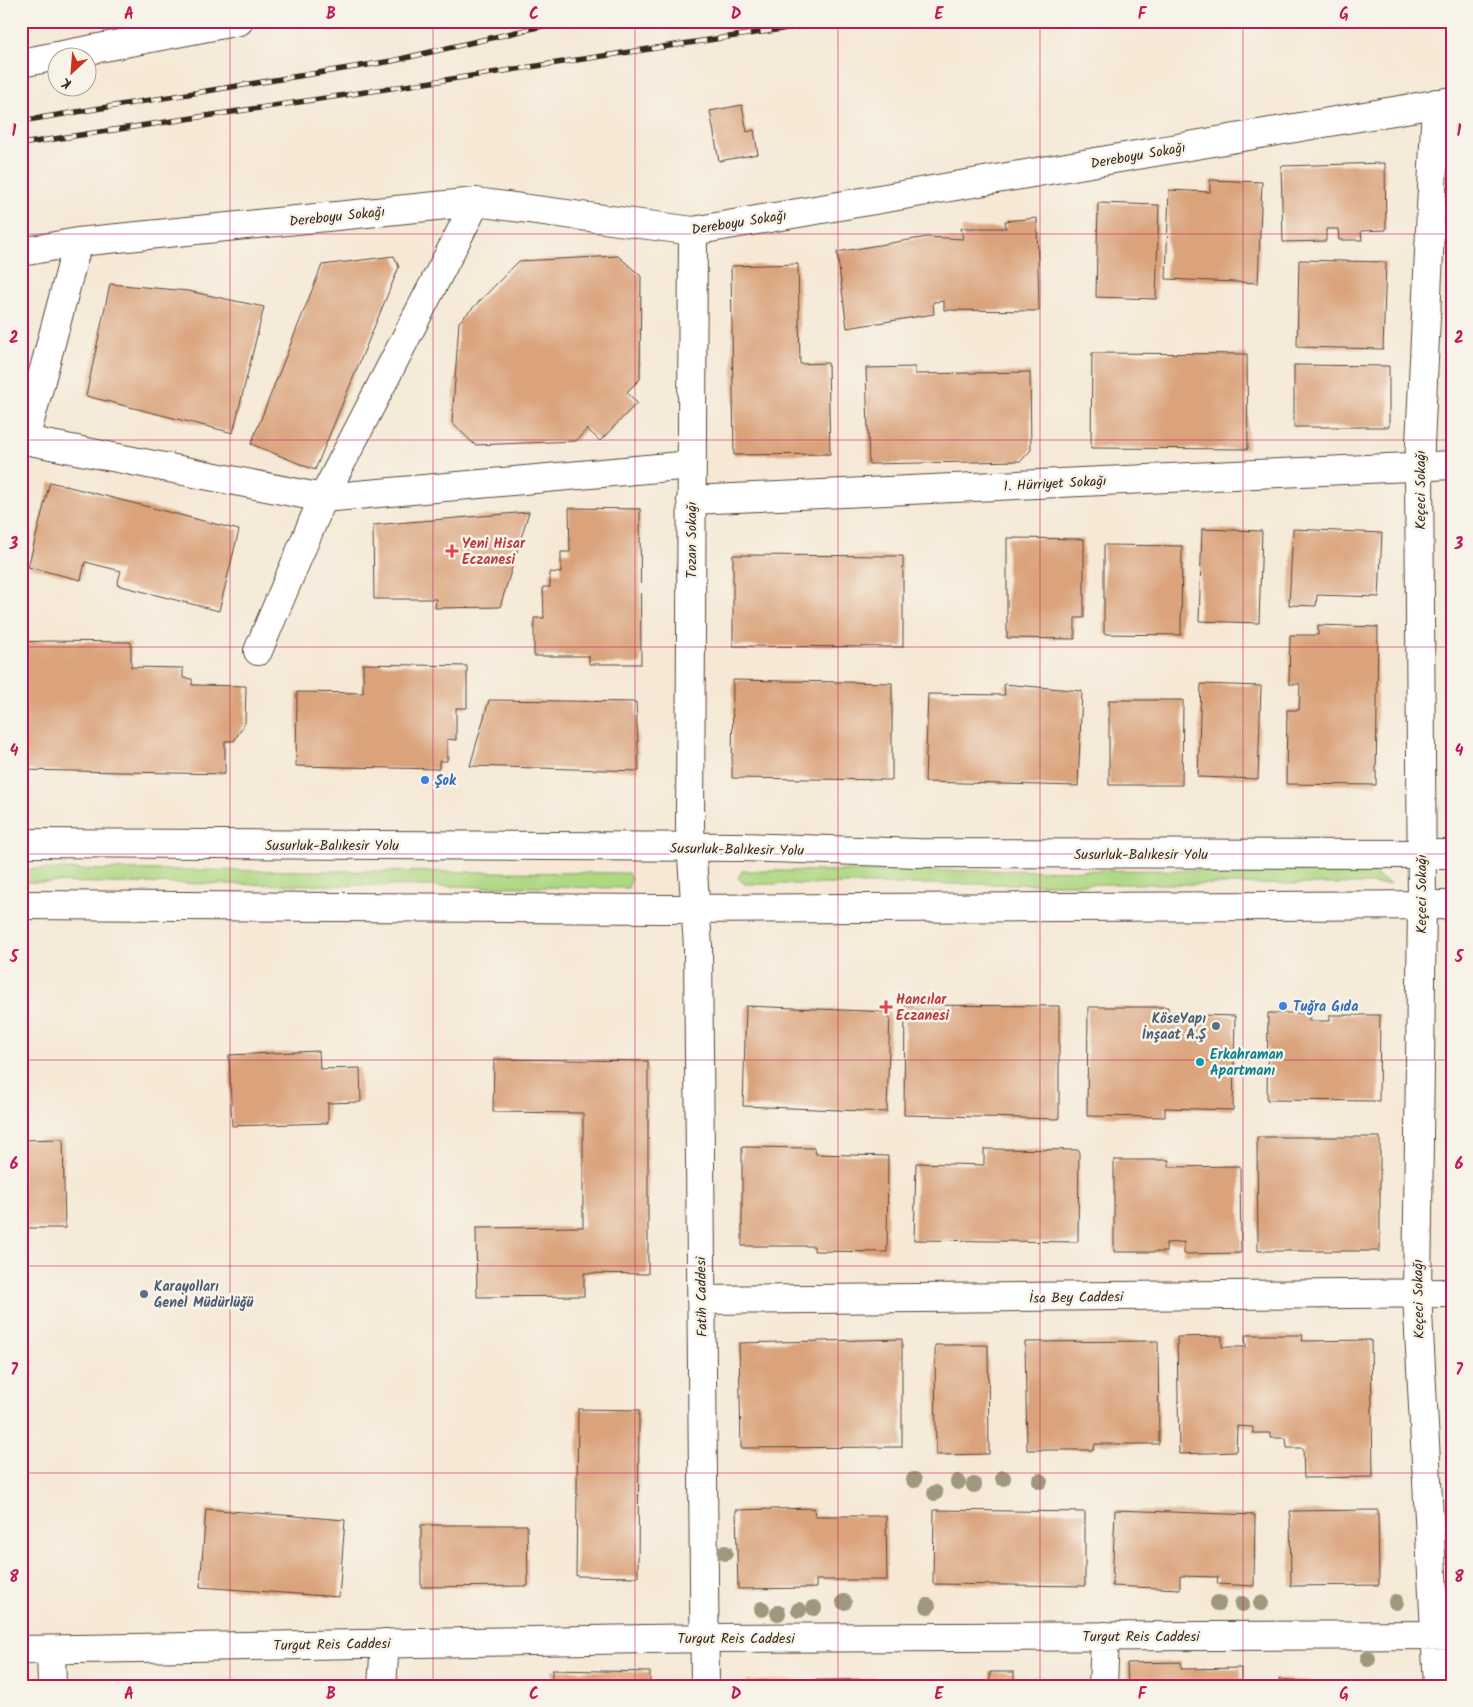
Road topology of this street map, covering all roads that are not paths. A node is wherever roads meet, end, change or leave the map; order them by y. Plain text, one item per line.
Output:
1 (239, 21) edge
2 (21, 63) edge
3 (1444, 102) edge
4 (476, 202) junction
5 (693, 232) junction
6 (78, 242) junction
7 (21, 252) edge
8 (691, 465) junction
9 (1452, 465) edge
10 (1419, 466) junction
11 (323, 498) junction
12 (691, 500) junction
13 (258, 651) dead end
14 (21, 843) edge
15 (691, 848) junction
16 (1452, 854) edge
17 (1421, 856) junction
18 (21, 905) edge
19 (1422, 905) junction
20 (1452, 905) edge
21 (696, 908) junction
22 (1452, 1293) edge
23 (1417, 1294) junction
24 (701, 1300) junction
25 (1443, 1635) edge
26 (1105, 1636) junction
27 (706, 1638) junction
28 (385, 1643) junction
29 (21, 1650) edge
30 (51, 1650) junction
31 (1438, 1685) edge
32 (52, 1686) edge
33 (382, 1686) edge
34 (704, 1686) edge
35 (1103, 1686) edge

1 - 2 main road
3 - 5 main road, Dereboyu Sokağı
3 - 10 main road, Keçeci Sokağı
4 - 5 main road, Dereboyu Sokağı
4 - 6 main road, Dereboyu Sokağı
4 - 11 main road
5 - 8 main road, Tozan Sokağı
6 - 7 main road, Dereboyu Sokağı
6 - 11 main road
8 - 11 main road
8 - 12 main road, Tozan Sokağı
9 - 10 main road, 1. Hürriyet Sokağı
10 - 12 main road, 1. Hürriyet Sokağı
10 - 17 main road, Keçeci Sokağı
11 - 13 main road
12 - 15 main road, Tozan Sokağı
14 - 15 main road, Susurluk-Balıkesir Yolu
15 - 17 main road, Susurluk-Balıkesir Yolu
15 - 21 main road, Tozan Sokağı
16 - 17 main road, Susurluk-Balıkesir Yolu
17 - 19 main road, Keçeci Sokağı
18 - 21 main road
19 - 20 main road
19 - 21 main road
19 - 23 main road, Keçeci Sokağı
21 - 24 main road, Fatih Caddesi
22 - 23 main road, İsa Bey Caddesi
23 - 24 main road, İsa Bey Caddesi
23 - 25 main road, Keçeci Sokağı
24 - 27 main road, Fatih Caddesi
25 - 26 main road, Turgut Reis Caddesi
25 - 31 main road, Keçeci Sokağı
26 - 27 main road, Turgut Reis Caddesi
26 - 35 main road
27 - 28 main road, Turgut Reis Caddesi
27 - 34 main road, Fatih Caddesi
28 - 30 main road, Turgut Reis Caddesi
28 - 33 main road
29 - 30 main road, Turgut Reis Caddesi
30 - 32 main road

